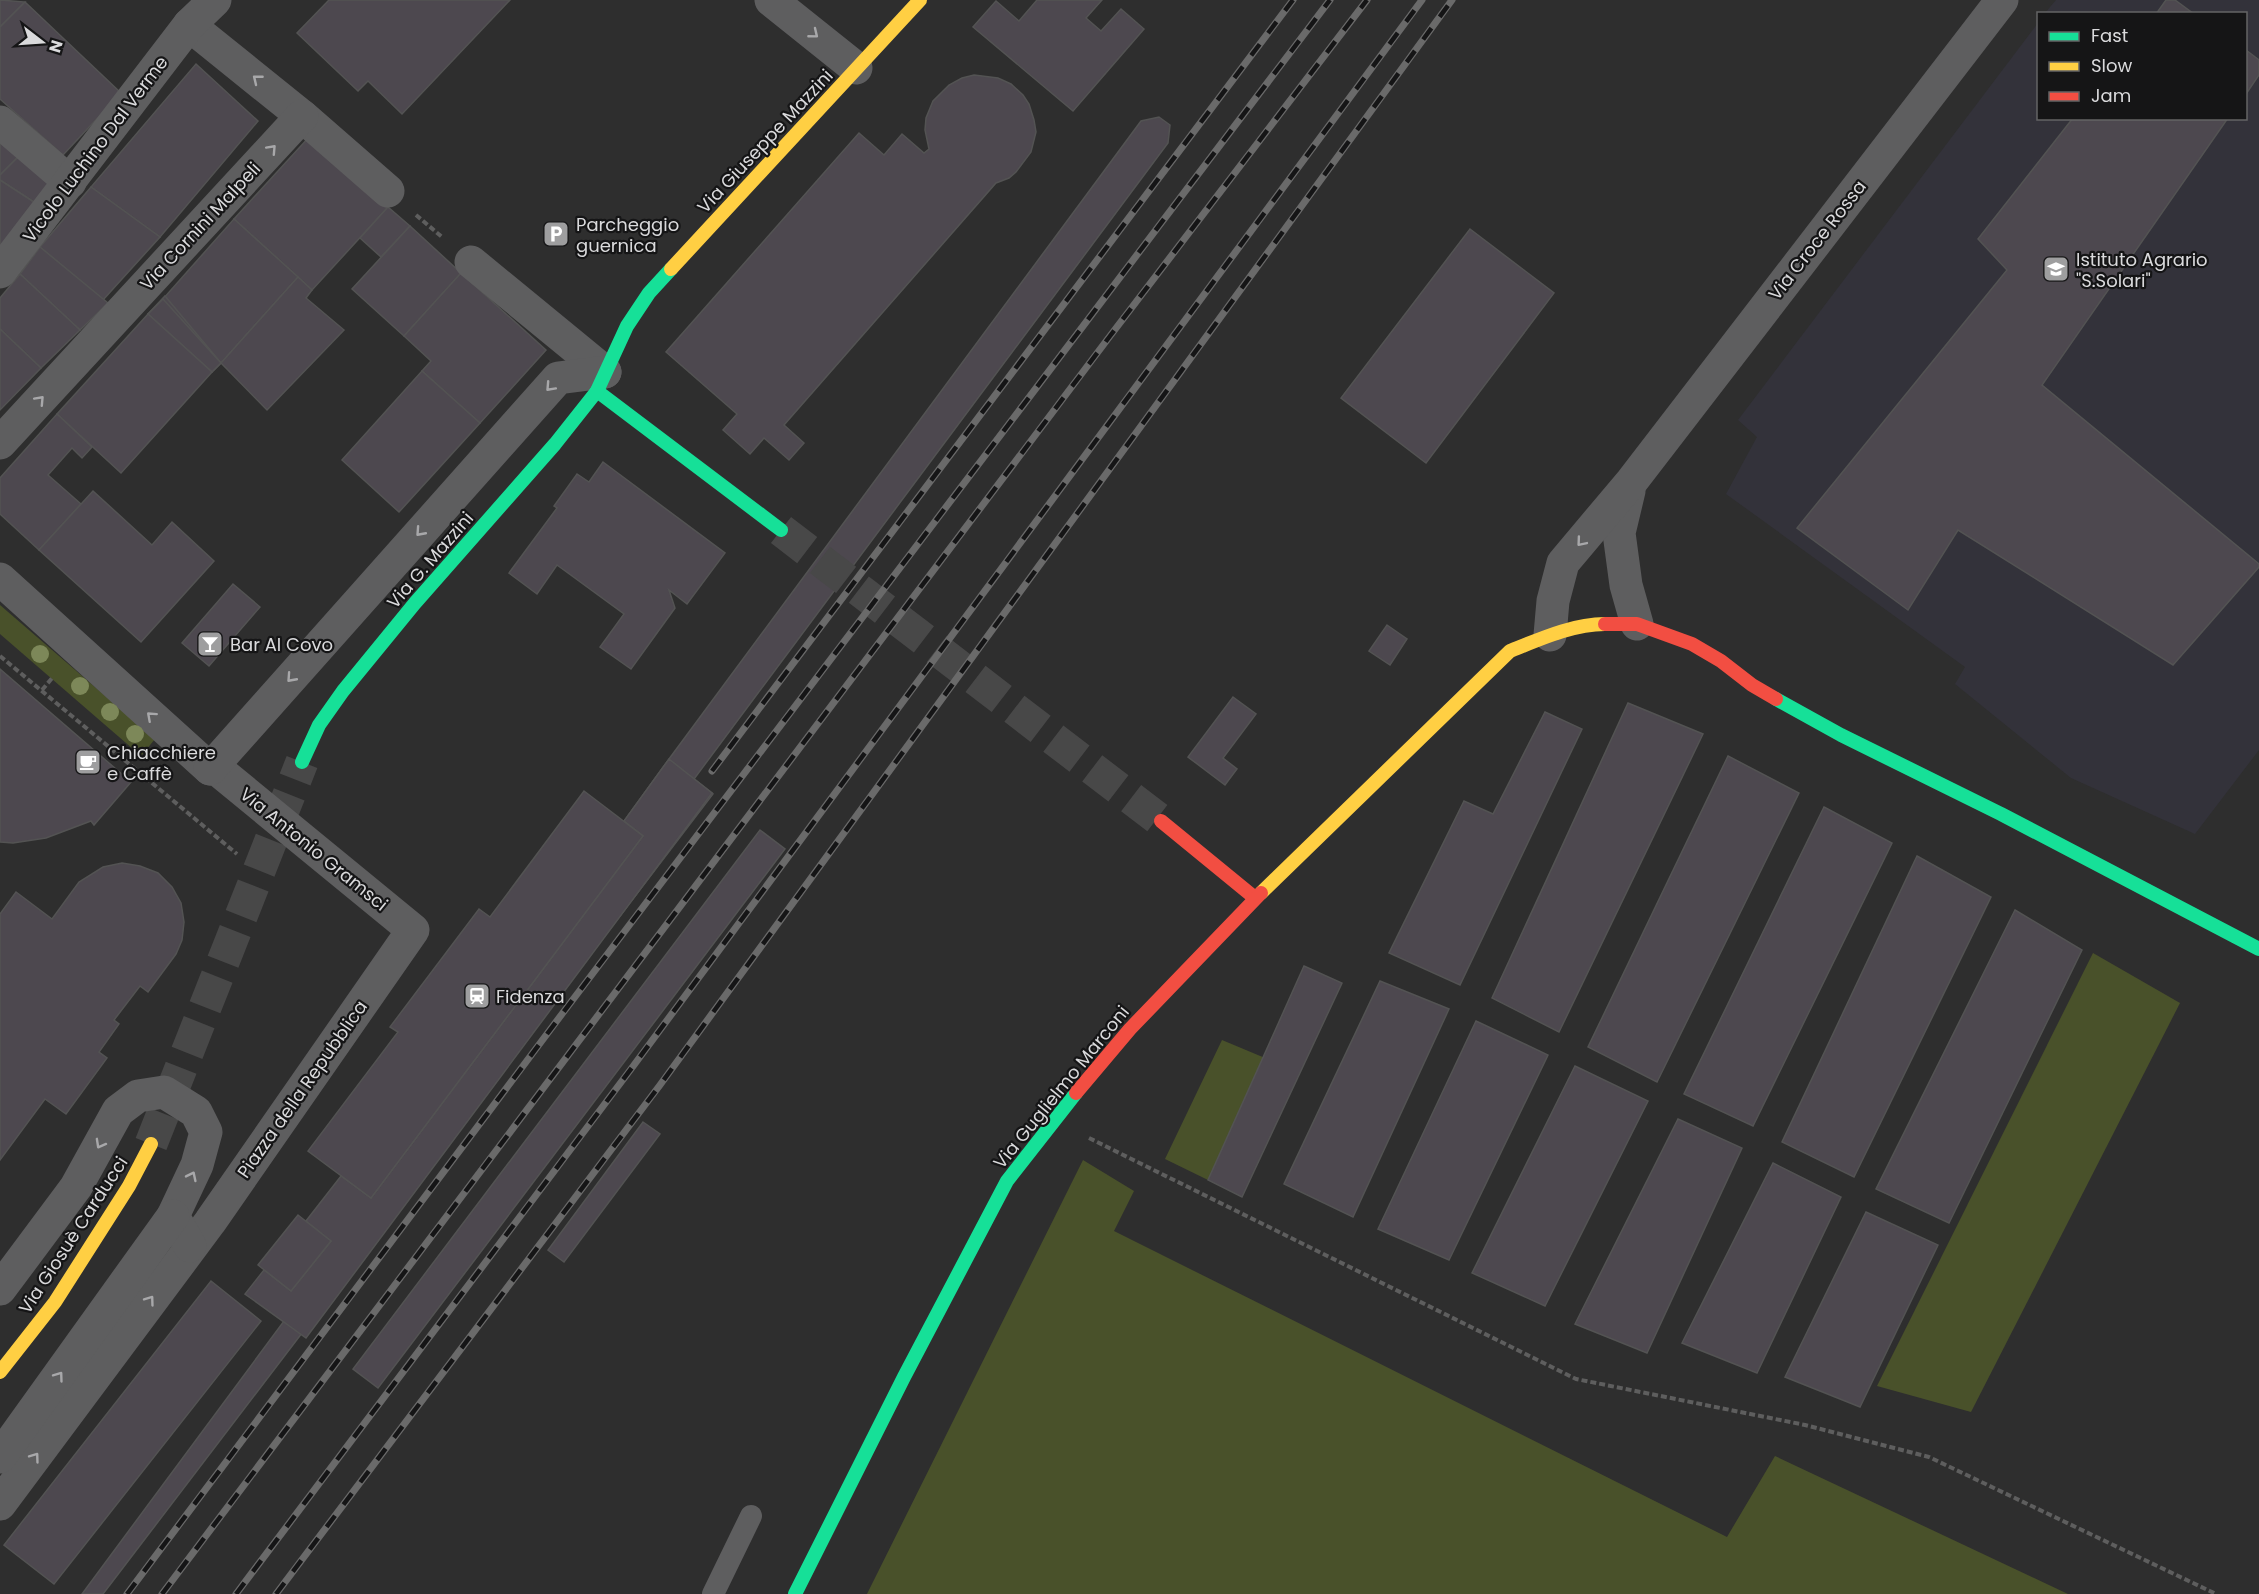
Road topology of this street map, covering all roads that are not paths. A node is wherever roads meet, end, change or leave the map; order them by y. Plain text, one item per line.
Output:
1 (215, 0) edge
2 (771, 0) edge
3 (920, 0) edge
4 (2002, 0) edge
5 (189, 25) junction
6 (856, 68) junction
7 (302, 116) junction
8 (0, 122) edge
9 (70, 182) junction
10 (388, 191) road end
11 (471, 262) road end
12 (0, 272) edge
13 (601, 381) junction
14 (0, 442) edge
15 (1632, 481) junction
16 (781, 530) tunnel mouth
17 (0, 579) edge
18 (1637, 624) junction
19 (1550, 635) junction
20 (302, 762) tunnel mouth
21 (210, 769) junction
22 (1161, 821) tunnel mouth
23 (1255, 898) junction
24 (413, 930) joint
25 (2259, 949) edge
26 (151, 1144) tunnel mouth
27 (173, 1216) junction
28 (200, 1234) junction
29 (0, 1289) edge
30 (0, 1372) edge
31 (0, 1457) edge
32 (0, 1504) edge
33 (751, 1516) dead end
34 (713, 1594) edge
35 (795, 1594) edge

1 - 5 street, Vicolo Luchino Dal Verme
2 -> 6 street
3 - 6 street, Via Giuseppe Mazzini
4 - 15 street, Via Croce Rossa
7 -> 5 street
5 - 9 street, Vicolo Luchino Dal Verme
6 - 13 street, Via Giuseppe Mazzini
7 - 10 street
14 -> 7 street, Via Cornini Malpeli
8 - 9 street
9 - 12 street, Vicolo Luchino Dal Verme
11 - 13 street
13 - 16 street
13 - 20 street, Via G. Mazzini
13 -> 21 street
15 - 18 street
15 -> 19 street, Via Croce Rossa
21 -> 17 street, Via Antonio Gramsci
18 - 19 street, Via Guglielmo Marconi
18 - 25 street, Via Guglielmo Marconi
19 - 23 street, Via Guglielmo Marconi
21 - 24 street, Via Antonio Gramsci
22 - 23 street
23 - 35 street, Via Guglielmo Marconi
24 - 28 street, Piazza della Repubblica
26 - 30 street, Via Giosuè Carducci
27 - 28 street
27 -> 29 street
31 -> 27 street
32 -> 28 street, Piazza della Repubblica
33 - 34 lane

